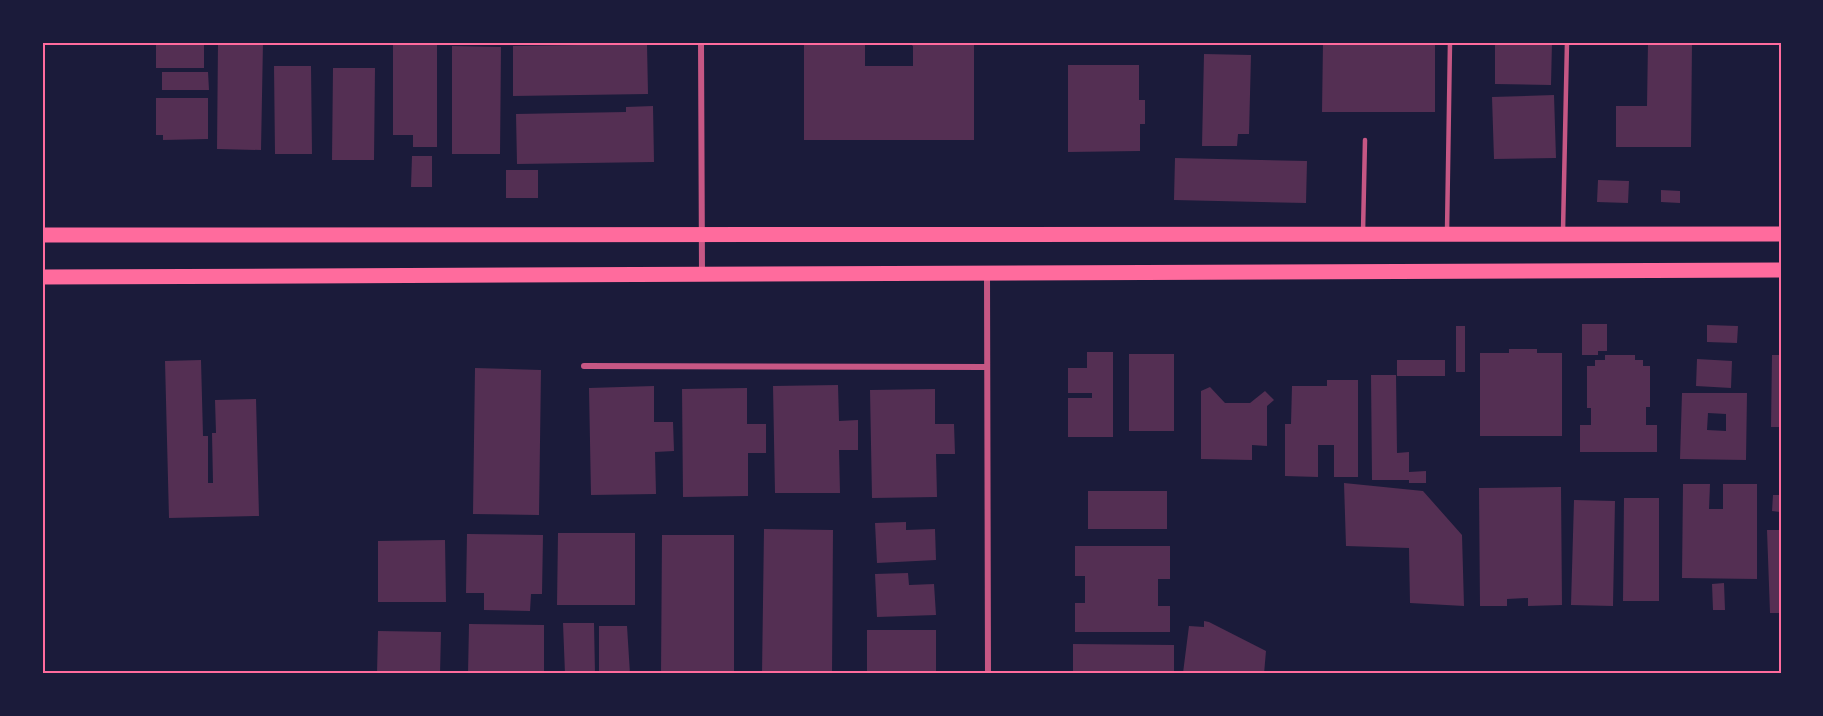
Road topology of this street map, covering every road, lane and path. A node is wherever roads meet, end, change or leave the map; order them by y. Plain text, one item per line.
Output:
1 (701, 42) edge
2 (1450, 42) edge
3 (1567, 42) edge
4 (1365, 140) dead end
5 (1363, 234) junction
6 (1447, 234) junction
7 (1563, 234) junction
8 (1781, 234) edge
9 (42, 235) edge
10 (702, 235) junction
11 (1781, 270) edge
12 (702, 275) junction
13 (987, 275) junction
14 (42, 277) edge
15 (584, 366) dead end
16 (987, 368) junction
17 (988, 674) edge

1 - 10 street
2 - 6 lane
3 - 7 lane
4 - 5 lane
5 - 6 main road
5 - 10 main road
6 - 7 main road
7 - 8 main road
9 - 10 main road
10 - 12 street
11 - 13 main road
12 - 13 main road
12 - 14 main road
13 - 16 street
15 - 16 street
16 - 17 street

